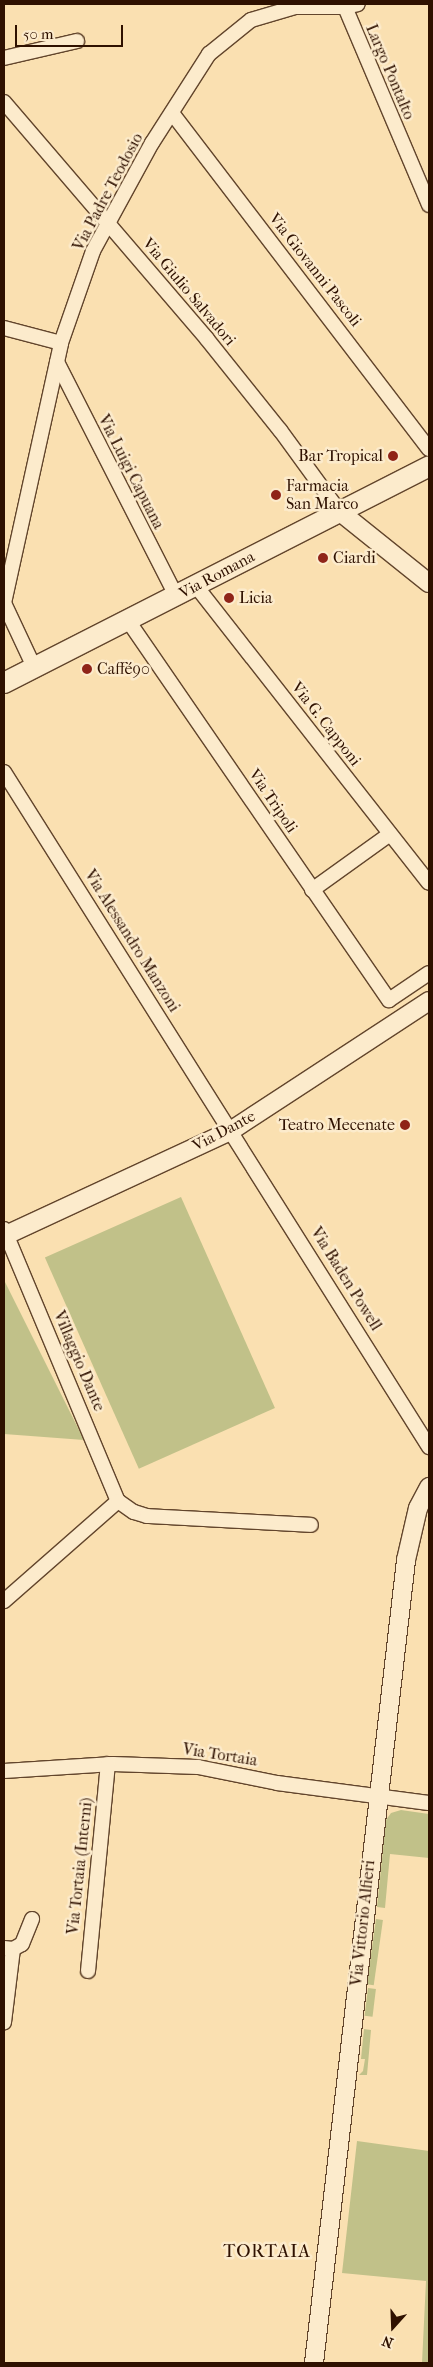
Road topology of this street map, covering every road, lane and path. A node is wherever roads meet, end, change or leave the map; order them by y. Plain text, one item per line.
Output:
1 (351, 5) edge
2 (77, 41) dead end
3 (4, 58) edge
4 (4, 102) edge
5 (172, 113) junction
6 (429, 206) edge
7 (109, 225) junction
8 (4, 328) edge
9 (61, 343) junction
10 (57, 362) junction
11 (429, 449) edge
12 (429, 466) edge
13 (339, 511) junction
14 (429, 584) edge
15 (196, 586) junction
16 (176, 596) junction
17 (4, 603) edge
18 (129, 622) junction
19 (34, 667) junction
20 (4, 683) edge
21 (4, 772) edge
22 (390, 834) junction
23 (429, 883) edge
24 (312, 890) junction
25 (429, 973) edge
26 (429, 1000) edge
27 (232, 1130) junction
28 (5, 1233) edge
29 (429, 1447) edge
30 (429, 1487) edge
31 (118, 1501) junction
32 (311, 1525) dead end
33 (4, 1601) edge
34 (108, 1764) junction
35 (4, 1771) edge
36 (377, 1796) junction
37 (429, 1803) edge
38 (32, 1919) dead end
39 (8, 1948) edge
40 (88, 1972) dead end
41 (4, 2022) edge
42 (314, 2363) edge

1 - 5 street, Via Padre Teodosio
1 - 6 street, Largo Pontalto
2 - 3 street
4 - 7 street, Via Giulio Salvadori
5 - 7 street, Via Padre Teodosio
5 - 11 street, Via Giovanni Pascoli
7 - 9 street, Via Padre Teodosio
7 - 13 street, Via Giulio Salvadori
8 - 9 street
9 - 10 street, Via Padre Teodosio
10 - 16 street, Via Luigi Capuana
10 - 17 street, Via Padre Teodosio
12 - 13 main road, Via Romana
13 - 14 street
13 - 15 main road, Via Romana
15 - 16 main road, Via Romana
15 - 22 street, Via G. Capponi
16 - 18 main road, Via Romana
17 - 19 street
18 - 19 main road, Via Romana
18 - 24 street, Via Tripoli
19 - 20 main road, Via Romana
21 - 27 street, Via Alessandro Manzoni
22 - 23 street, Via G. Capponi
22 - 24 street
24 - 25 street, Via Tripoli
26 - 27 street, Via Dante
27 - 28 street, Via Dante
27 - 29 street, Via Baden Powell
28 - 31 street, Villaggio Dante
30 - 36 street, Via Vittorio Alfieri
31 - 32 street
31 - 33 street
34 - 35 street, Via Tortaia
34 - 36 street, Via Tortaia
34 - 40 street, Via Tortaia (Interni)
36 - 37 street, Via Tortaia
36 - 42 street, Via Vittorio Alfieri
38 - 39 street
39 - 41 street

